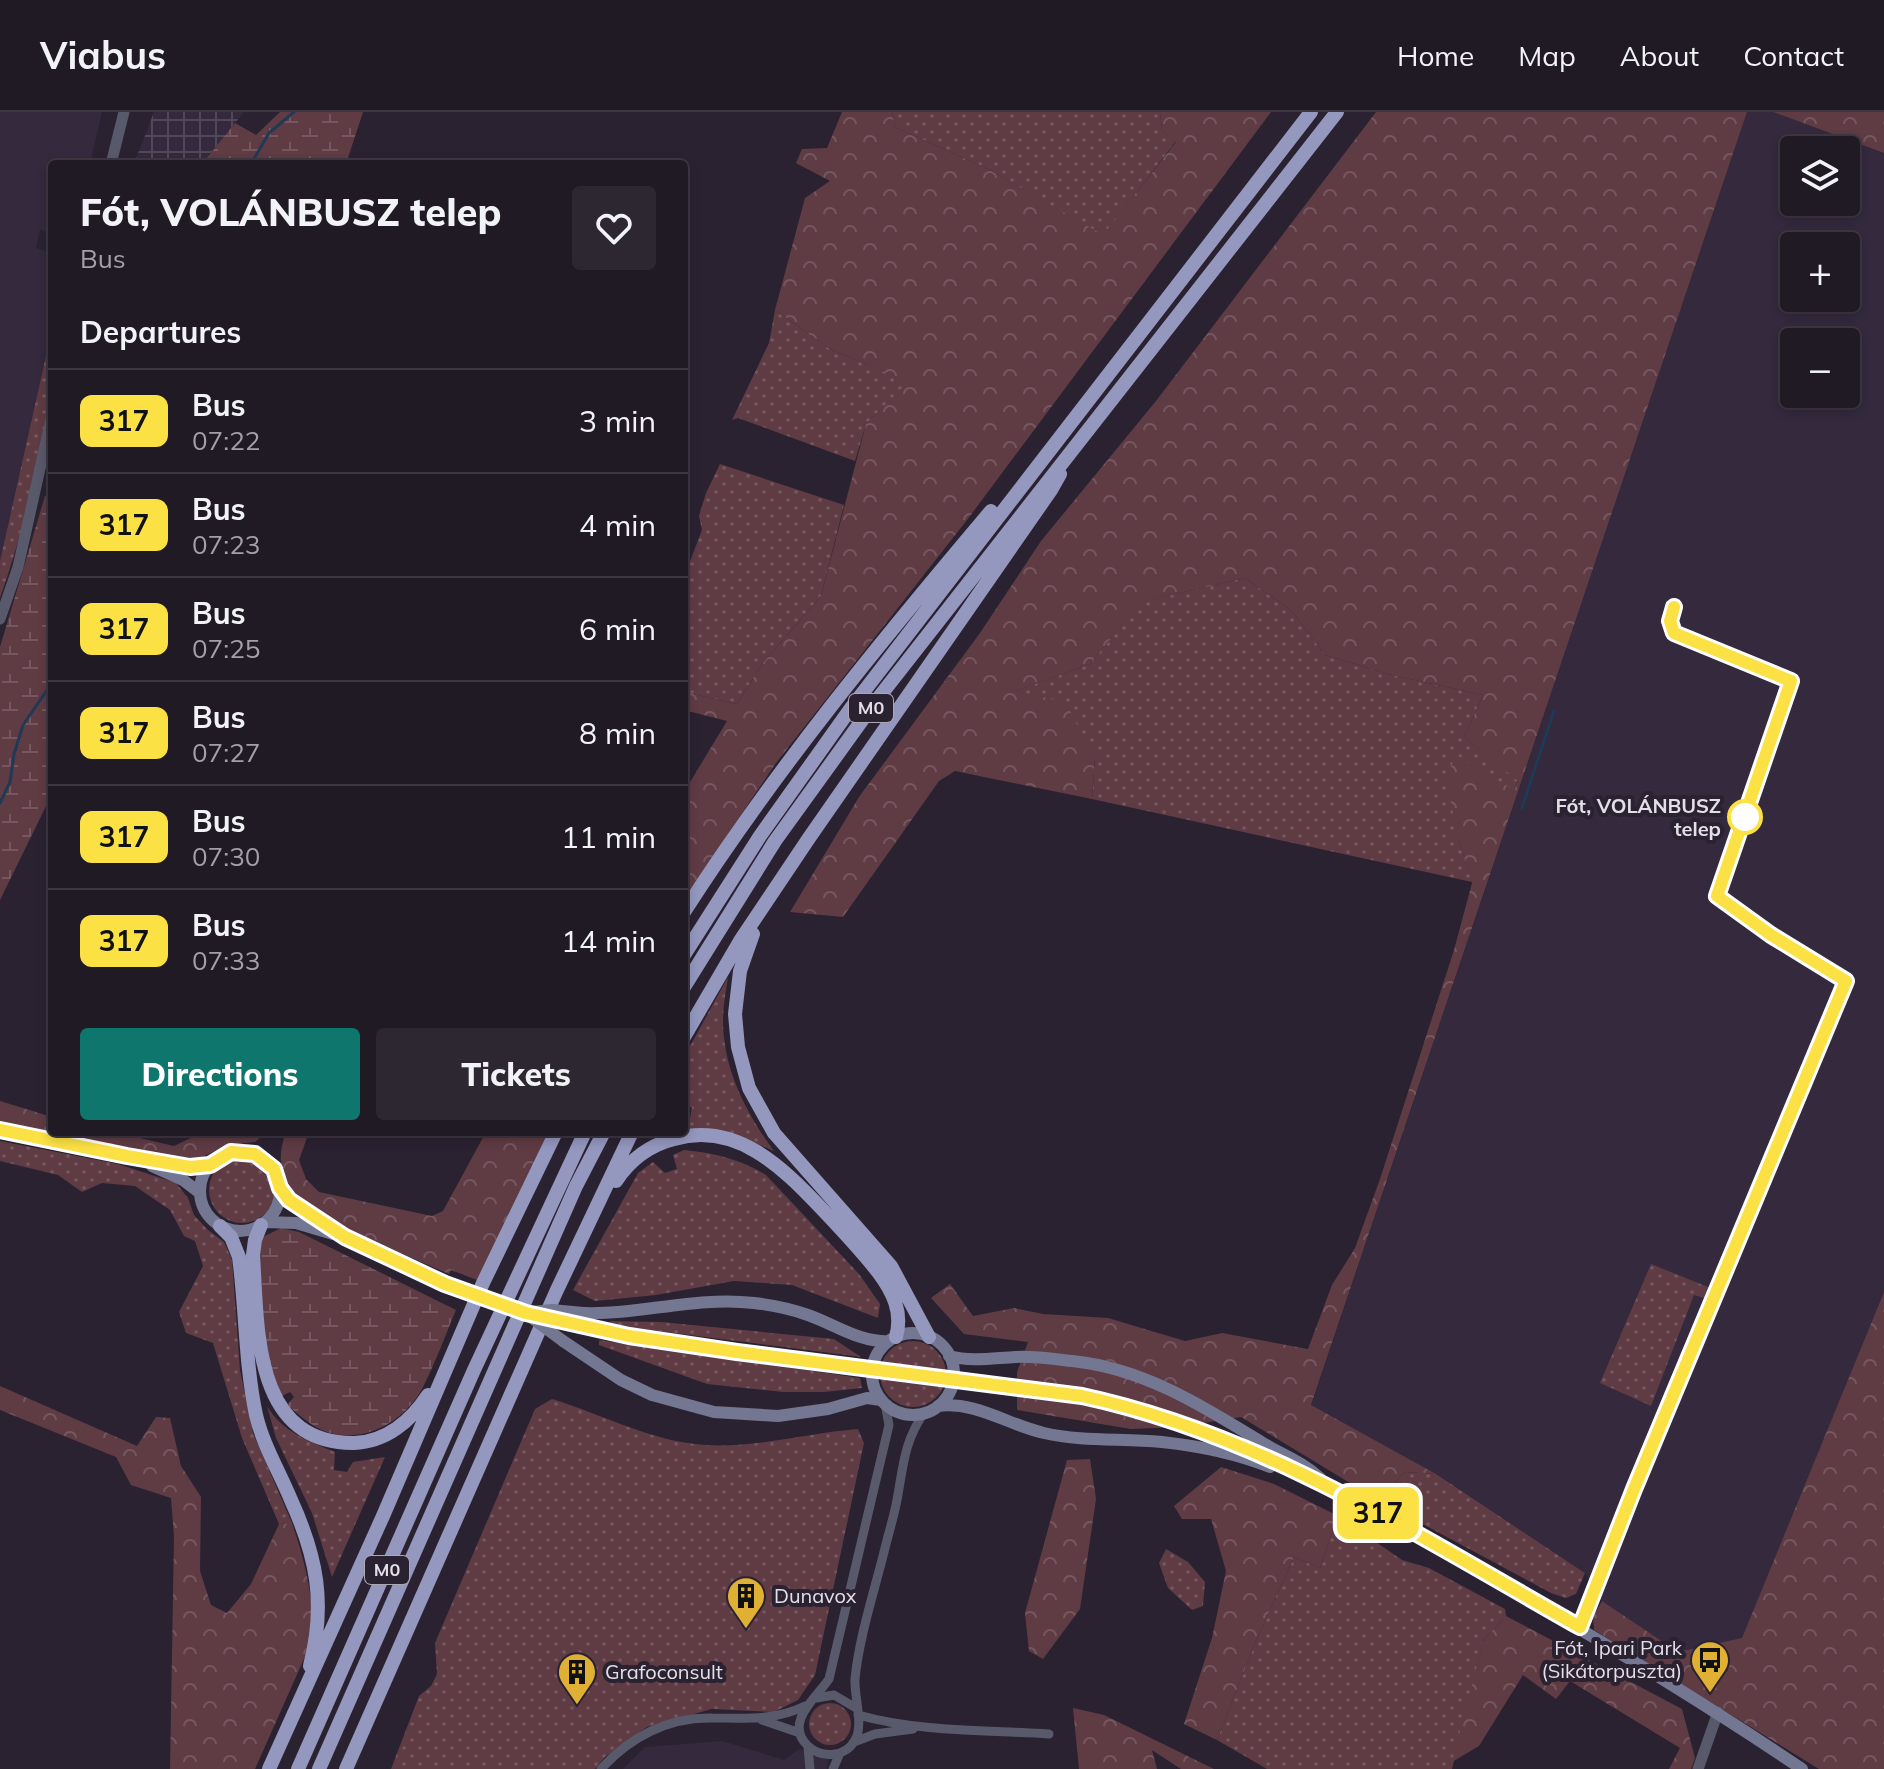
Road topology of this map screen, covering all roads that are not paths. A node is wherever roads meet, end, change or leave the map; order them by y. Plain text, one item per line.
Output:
1 (124, 112) edge
2 (1311, 112) edge
3 (1337, 112) edge
4 (112, 160) edge
5 (48, 433) edge
6 (1077, 441) junction
7 (1028, 479) junction
8 (0, 619) edge
9 (768, 900) junction
10 (688, 906) edge
11 (688, 949) edge
12 (688, 981) edge
13 (1846, 981) dead end
14 (688, 1030) edge
15 (0, 1129) edge
16 (554, 1136) edge
17 (583, 1136) edge
18 (602, 1136) edge
19 (630, 1136) edge
20 (127, 1156) junction
21 (210, 1165) junction
22 (280, 1188) junction
23 (200, 1193) junction
24 (598, 1203) junction
25 (264, 1224) junction
26 (220, 1226) junction
27 (345, 1237) junction
28 (526, 1313) junction
29 (929, 1337) junction
30 (892, 1339) junction
31 (949, 1356) junction
32 (446, 1368) junction
33 (883, 1402) junction
34 (938, 1406) junction
35 (924, 1413) junction
36 (1329, 1486) junction
37 (1580, 1627) junction
38 (301, 1698) junction
39 (812, 1701) junction
40 (857, 1712) junction
41 (1718, 1712) junction
42 (759, 1719) junction
43 (928, 1727) junction
44 (800, 1733) junction
45 (1049, 1734) dead end
46 (854, 1742) junction
47 (808, 1747) junction
48 (840, 1753) junction
49 (269, 1769) edge
50 (298, 1769) edge
51 (319, 1769) edge
52 (346, 1769) edge
53 (601, 1769) edge
54 (810, 1769) edge
55 (833, 1769) edge
56 (1698, 1769) edge
57 (1802, 1769) edge

1 - 4 street
2 - 7 highway, M0
3 - 6 highway, M0
5 - 8 street
6 - 9 highway
6 - 12 highway, M0
7 - 10 highway
7 - 11 highway, M0
9 - 14 highway
9 - 29 highway
13 - 37 street
15 - 20 main road
16 - 32 highway
17 - 50 highway, M0
18 - 51 highway, M0
19 - 24 highway
20 - 21 main road
20 - 23 main road
21 - 22 main road
21 - 23 main road
22 - 25 main road
22 - 27 main road
23 - 26 main road
24 - 30 highway
24 - 52 highway
25 - 26 main road
25 - 27 main road
25 - 32 highway
26 - 38 highway
27 - 28 main road, bridge
28 - 30 main road, bridge
28 - 33 main road, bridge
28 - 36 main road, bridge
29 - 30 main road
29 - 31 main road
30 - 33 main road
31 - 34 main road
31 - 36 main road
32 - 38 highway
33 - 35 main road
33 - 39 street
34 - 35 main road
34 - 36 main road
35 - 40 street
36 - 37 main road
37 - 41 main road
38 - 49 highway
39 - 40 street
39 - 42 street
39 - 44 street
40 - 43 street
40 - 46 street
41 - 56 street
41 - 57 main road
42 - 44 street
42 - 53 street
43 - 45 street
43 - 46 street
44 - 47 street
46 - 48 street
47 - 48 street
47 - 54 street
48 - 55 street

